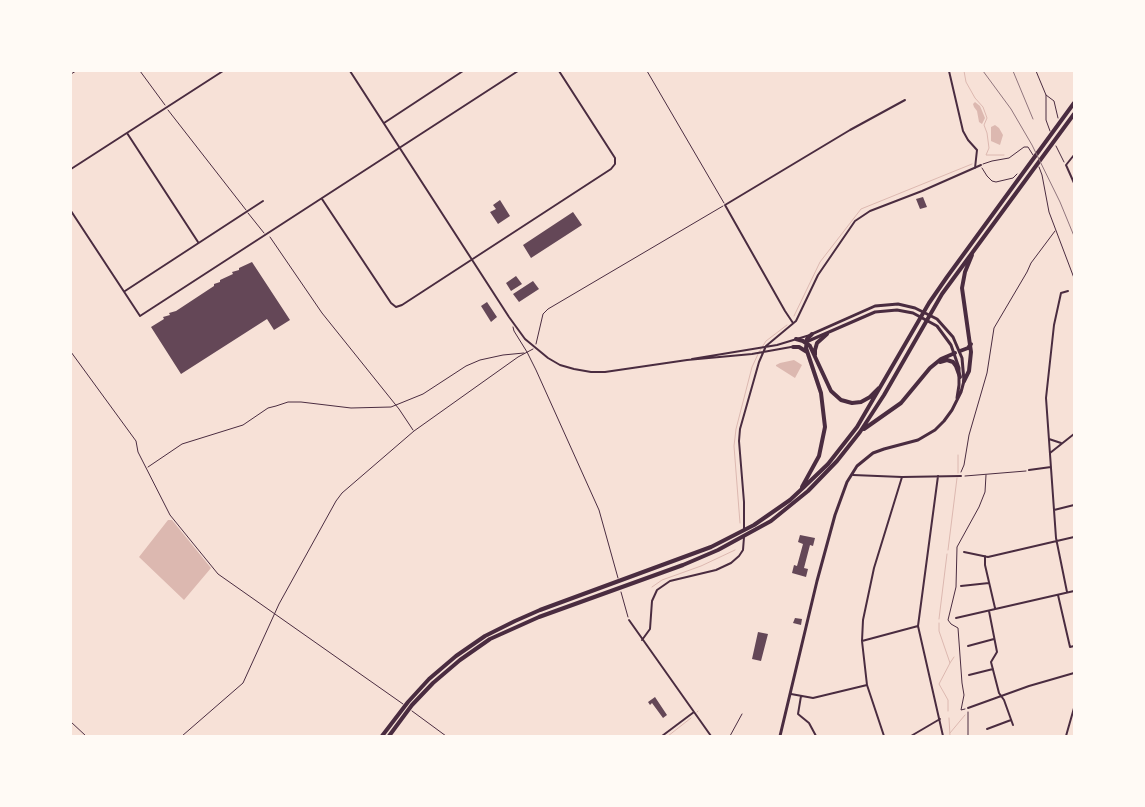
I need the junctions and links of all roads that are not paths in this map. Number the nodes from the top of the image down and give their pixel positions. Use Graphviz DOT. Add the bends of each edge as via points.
graph roads {
  1 [pos="222,71"];
  2 [pos="350,71"];
  3 [pos="463,71"];
  4 [pos="518,71"];
  5 [pos="558,71"];
  6 [pos="949,71"];
  7 [pos="905,100"];
  8 [pos="1074,103"];
  9 [pos="1074,114"];
  10 [pos="384,123"];
  11 [pos="127,133"];
  12 [pos="400,148"];
  13 [pos="1074,155"];
  14 [pos="980,165"];
  15 [pos="975,168"];
  16 [pos="71,169"];
  17 [pos="1074,183"];
  18 [pos="322,198"];
  19 [pos="263,201"];
  20 [pos="71,211"];
  21 [pos="199,242"];
  22 [pos="979,243"];
  23 [pos="472,259"];
  24 [pos="124,291"];
  25 [pos="1068,291"];
  26 [pos="794,323"];
  27 [pos="812,334"];
  28 [pos="827,334"];
  29 [pos="796,339"];
  30 [pos="806,342"];
  31 [pos="971,344"];
  32 [pos="793,346"];
  33 [pos="960,351"];
  34 [pos="807,352"];
  35 [pos="955,353"];
  36 [pos="687,360"];
  37 [pos="816,360"];
  38 [pos="933,365"];
  39 [pos="960,377"];
  40 [pos="964,381"];
  41 [pos="884,383"];
  42 [pos="956,403"];
  43 [pos="860,432"];
  44 [pos="1074,434"];
  45 [pos="1049,439"];
  46 [pos="1062,443"];
  47 [pos="1050,453"];
  48 [pos="1051,468"];
  49 [pos="1029,470"];
  50 [pos="851,474"];
  51 [pos="938,476"];
  52 [pos="962,476"];
  53 [pos="902,477"];
  54 [pos="798,493"];
  55 [pos="1074,505"];
  56 [pos="1054,510"];
  57 [pos="1074,538"];
  58 [pos="1056,541"];
  59 [pos="964,552"];
  60 [pos="985,556"];
  61 [pos="989,583"];
  62 [pos="961,586"];
  63 [pos="1074,591"];
  64 [pos="1067,592"];
  65 [pos="1058,595"];
  66 [pos="995,608"];
  67 [pos="989,611"];
  68 [pos="956,618"];
  69 [pos="629,620"];
  70 [pos="918,626"];
  71 [pos="995,639"];
  72 [pos="642,640"];
  73 [pos="862,642"];
  74 [pos="968,646"];
  75 [pos="1074,646"];
  76 [pos="993,669"];
  77 [pos="1074,673"];
  78 [pos="970,675"];
  79 [pos="868,685"];
  80 [pos="791,694"];
  81 [pos="802,696"];
  82 [pos="1002,696"];
  83 [pos="968,708"];
  84 [pos="1074,708"];
  85 [pos="694,712"];
  86 [pos="742,714"];
  87 [pos="940,719"];
  88 [pos="1011,720"];
  89 [pos="1013,725"];
  90 [pos="987,729"];
  91 [pos="382,736"];
  92 [pos="389,736"];
  93 [pos="662,736"];
  94 [pos="712,736"];
  95 [pos="730,736"];
  96 [pos="780,736"];
  97 [pos="816,736"];
  98 [pos="884,736"];
  99 [pos="911,736"];
  100 [pos="943,736"];
  101 [pos="1066,736"];
  1 -- 11 [label="street"];
  2 -- 10 [label="street"];
  3 -- 10 [label="street"];
  4 -- 12 [label="street"];
  5 -- 23 [label="street" via="615,158 615,164"];
  6 -- 15 [label="street" via="963,131 977,150"];
  7 -- 26 [label="street" via="725,205"];
  8 -- 41 [label="highway" via="947,277"];
  9 -- 22 [label="highway"];
  10 -- 12 [label="street"];
  11 -- 16 [label="street"];
  11 -- 21 [label="street"];
  12 -- 18 [label="street"];
  12 -- 23 [label="street"];
  13 -- 17 [label="street" via="1066,165"];
  14 -- 15 [label="street"];
  15 -- 26 [label="street" via="870,211 855,221 818,275"];
  18 -- 23 [label="street" via="396,307"];
  18 -- 24 [label="street" via="140,316"];
  19 -- 21 [label="street"];
  20 -- 24 [label="street"];
  21 -- 24 [label="street"];
  22 -- 31 [label="highway" via="963,283"];
  22 -- 43 [label="highway" via="934,306"];
  23 -- 36 [label="street" via="509,317 534,348 560,365 591,372"];
  25 -- 45 [label="street" via="1061,293 1052,340 1046,398"];
  26 -- 72 [label="street" via="766,346 740,429 743,550 724,567 660,586 654,595 650,630"];
  27 -- 29 [label="street"];
  27 -- 30 [label="highway"];
  27 -- 33 [label="main road" via="869,308 886,304 904,305 937,319"];
  28 -- 30 [label="main road"];
  28 -- 35 [label="main road" via="870,314 902,310 919,315 936,326"];
  28 -- 37 [label="highway" via="816,345"];
  29 -- 30 [label="highway"];
  29 -- 36 [label="street"];
  30 -- 32 [label="street"];
  30 -- 34 [label="highway"];
  30 -- 37 [label="highway"];
  31 -- 33 [label="highway"];
  31 -- 40 [label="highway" via="970,367"];
  32 -- 34 [label="highway"];
  32 -- 36 [label="street" via="752,354"];
  33 -- 35 [label="main road"];
  33 -- 40 [label="main road"];
  34 -- 54 [label="highway" via="821,392 825,427 818,461"];
  35 -- 38 [label="highway"];
  35 -- 39 [label="main road"];
  37 -- 41 [label="highway" via="831,391 844,401 864,401"];
  38 -- 39 [label="highway" via="951,361"];
  38 -- 43 [label="highway" via="901,403"];
  39 -- 42 [label="main road"];
  40 -- 42 [label="main road"];
  41 -- 54 [label="highway" via="845,443"];
  42 -- 50 [label="main road" via="931,433 878,451"];
  43 -- 92 [label="highway" via="808,491 755,531 689,562 511,628 460,660 433,683"];
  44 -- 46 [label="street"];
  45 -- 46 [label="street"];
  45 -- 47 [label="street"];
  46 -- 47 [label="street"];
  47 -- 48 [label="street"];
  48 -- 49 [label="street"];
  48 -- 56 [label="street"];
  50 -- 53 [label="street"];
  50 -- 80 [label="main road" via="817,580"];
  51 -- 52 [label="street"];
  51 -- 53 [label="street"];
  51 -- 70 [label="street"];
  53 -- 73 [label="street" via="865,602"];
  54 -- 91 [label="highway" via="736,536 694,555 540,610 495,630 442,667 405,705"];
  55 -- 56 [label="street"];
  56 -- 58 [label="street"];
  57 -- 58 [label="street"];
  58 -- 60 [label="street"];
  58 -- 64 [label="street"];
  59 -- 60 [label="street"];
  60 -- 61 [label="street"];
  61 -- 62 [label="street"];
  61 -- 66 [label="street"];
  63 -- 64 [label="street"];
  64 -- 65 [label="street"];
  65 -- 66 [label="street"];
  65 -- 75 [label="street" via="1070,647"];
  66 -- 67 [label="street"];
  67 -- 68 [label="street"];
  67 -- 71 [label="street"];
  69 -- 72 [label="street"];
  70 -- 73 [label="street"];
  70 -- 87 [label="street"];
  71 -- 74 [label="street"];
  71 -- 76 [label="street" via="997,652 991,662"];
  72 -- 85 [label="street"];
  73 -- 79 [label="street"];
  76 -- 78 [label="street"];
  76 -- 82 [label="street"];
  77 -- 82 [label="street"];
  79 -- 81 [label="street" via="813,698"];
  79 -- 98 [label="street"];
  80 -- 81 [label="street"];
  80 -- 96 [label="main road"];
  81 -- 97 [label="street" via="798,714 809,723"];
  82 -- 83 [label="street"];
  82 -- 88 [label="street"];
  84 -- 101 [label="street"];
  85 -- 93 [label="street"];
  85 -- 94 [label="street"];
  86 -- 95 [label="lane"];
  87 -- 99 [label="street"];
  87 -- 100 [label="street"];
  88 -- 89 [label="street"];
  88 -- 90 [label="street"];
}
